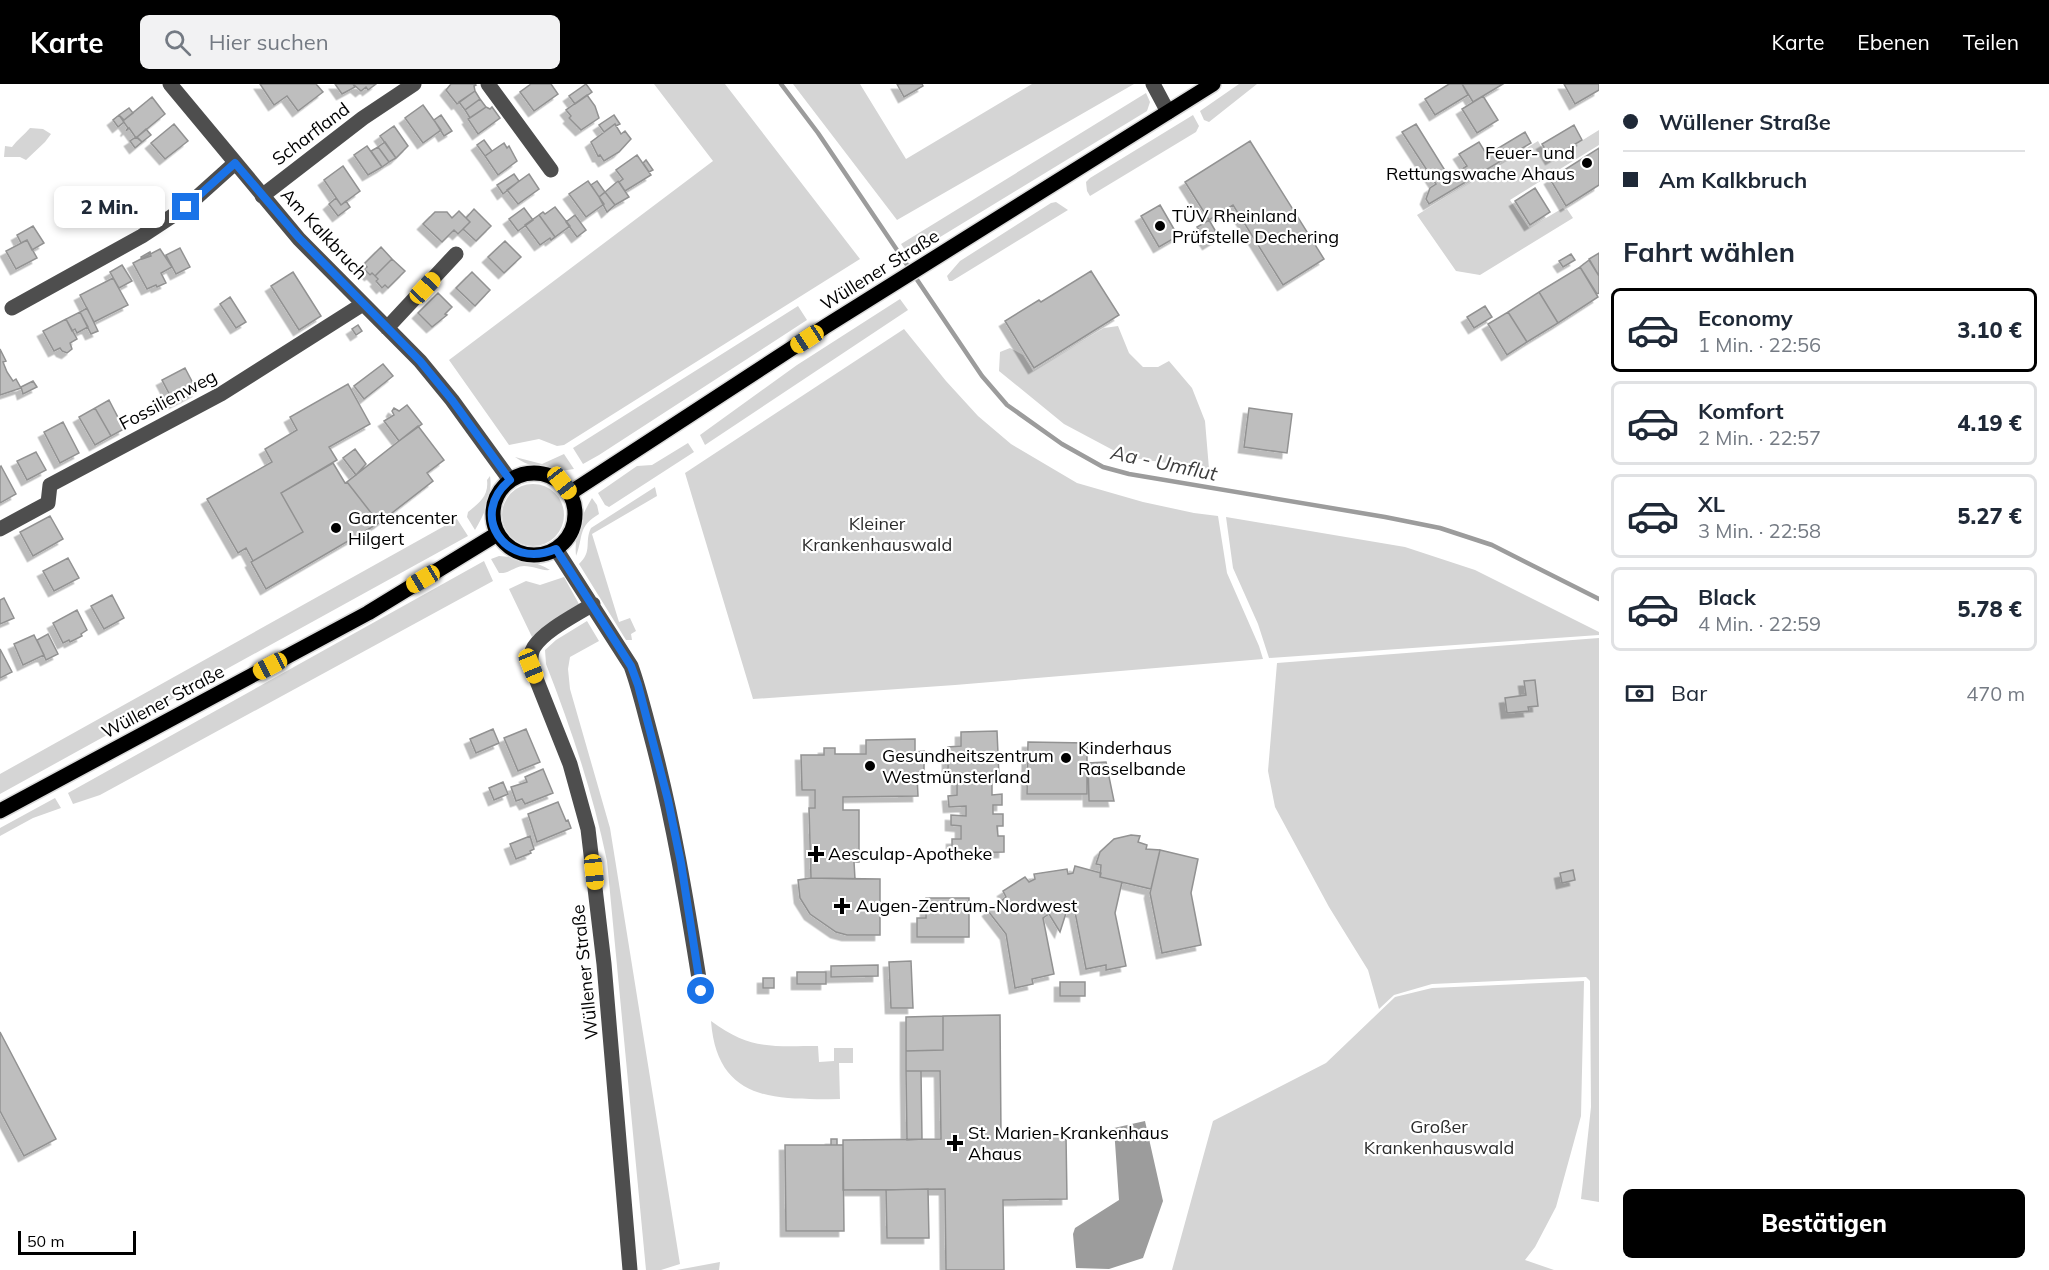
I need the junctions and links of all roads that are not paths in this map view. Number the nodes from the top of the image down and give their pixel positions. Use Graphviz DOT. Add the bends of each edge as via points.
graph roads {
  1 [pos="170,84"];
  2 [pos="414,84"];
  3 [pos="488,84"];
  4 [pos="1153,84"];
  5 [pos="1213,84"];
  6 [pos="1168,112"];
  7 [pos="235,163"];
  8 [pos="550,170"];
  9 [pos="262,195"];
  10 [pos="456,254"];
  11 [pos="363,304"];
  12 [pos="12,308"];
  13 [pos="387,328"];
  14 [pos="510,480"];
  15 [pos="570,493"];
  16 [pos="0,529"];
  17 [pos="497,534"];
  18 [pos="556,549"];
  19 [pos="593,604"];
  20 [pos="0,811"];
  21 [pos="701,991"];
  22 [pos="630,1270"];
  1 -- 7 [label="street, Am Kalkbruch"];
  2 -- 9 [label="street, Scharfland"];
  3 -- 8 [label="street"];
  4 -- 6 [label="street"];
  5 -- 6 [label="main road, Wüllener Straße"];
  6 -- 15 [label="main road, Wüllener Straße"];
  7 -- 9 [label="street, Am Kalkbruch"];
  7 -- 12 [label="street" via="186,207"];
  9 -- 11 [label="street, Am Kalkbruch"];
  10 -- 13 [label="street"];
  11 -- 13 [label="street, Am Kalkbruch"];
  11 -- 16 [label="street, Fossilienweg" via="222,394 50,485 48,503"];
  13 -- 14 [label="street, Am Kalkbruch" via="452,400"];
  14 -- 15 [label="main road" via="538,472 556,479"];
  14 -- 17 [label="main road" via="502,486 492,510"];
  15 -- 18 [label="main road" via="575,505 573,530"];
  17 -- 18 [label="main road" via="518,553 544,554"];
  17 -- 20 [label="main road, Wüllener Straße" via="368,613"];
  18 -- 19 [label="street"];
  19 -- 21 [label="street" via="631,666 638,685 673,826"];
  19 -- 22 [label="street, Wüllener Straße" via="540,640 531,655 531,666 570,764 588,829 604,964"];
}
